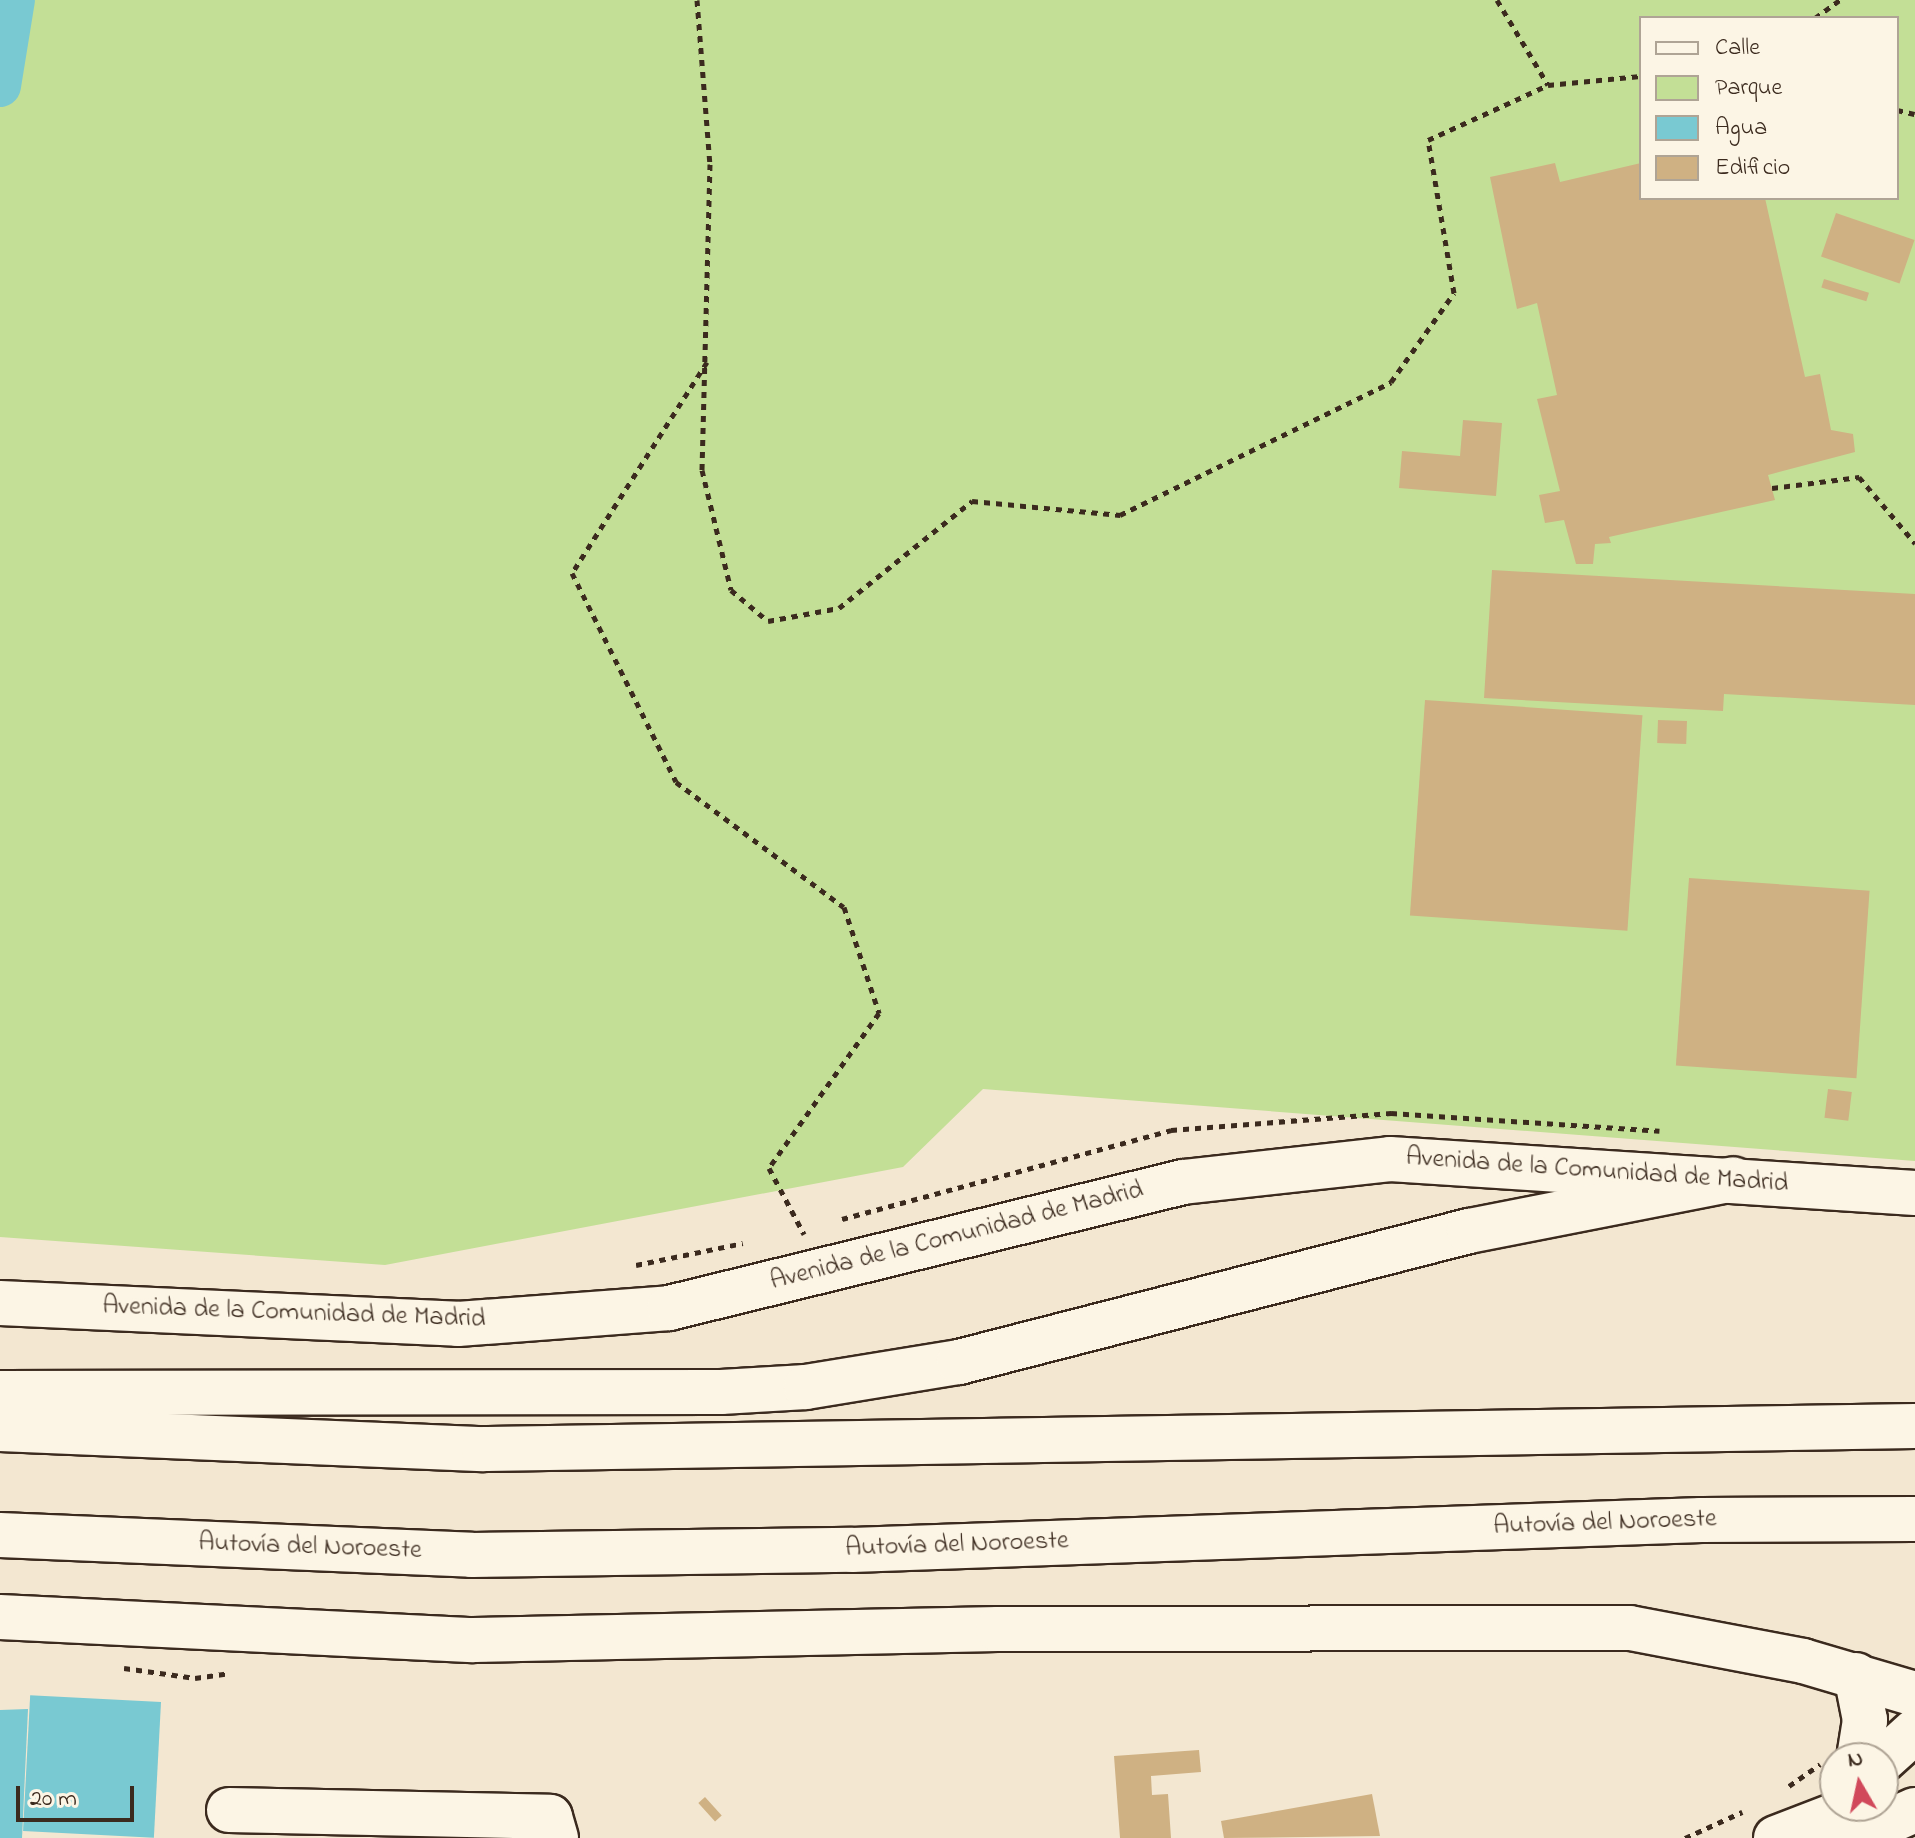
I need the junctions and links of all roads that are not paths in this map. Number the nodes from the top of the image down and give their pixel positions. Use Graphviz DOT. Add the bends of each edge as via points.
graph roads {
  1 [pos="1733,1179"];
  2 [pos="1915,1193"];
  3 [pos="0,1303"];
  4 [pos="0,1393"];
  5 [pos="1915,1426"];
  6 [pos="0,1429"];
  7 [pos="1915,1519"];
  8 [pos="0,1535"];
  9 [pos="0,1617"];
  10 [pos="1856,1675"];
  11 [pos="1915,1694"];
  12 [pos="1915,1731"];
  13 [pos="1862,1742"];
  14 [pos="1899,1746"];
  15 [pos="1819,1806"];
  16 [pos="229,1810"];
  17 [pos="1915,1810"];
  18 [pos="1819,1815"];
  19 [pos="1776,1824"];
  20 [pos="556,1838"];
  21 [pos="1852,1838"];
  1 -- 2 [label="main road, Avenida de la Comunidad de Madrid"];
  1 -- 3 [label="main road, Avenida de la Comunidad de Madrid" via="1390,1159 1183,1182 669,1308 458,1324"];
  1 -- 4 [label="main road" via="1530,1216 959,1362 806,1387 706,1392"];
  5 -- 6 [label="main road" via="484,1449"];
  7 -- 8 [label="main road, Autovía del Noroeste" via="1701,1520 852,1550 472,1555"];
  9 -- 10 [label="main road" via="473,1640 1029,1628 1630,1628"];
  10 -- 11 [label="main road"];
  10 -- 13 [label="main road" via="1865,1720"];
  12 -- 14 [label="main road"];
  15 -- 19 [label="main road"];
  16 -- 20 [label="main road" via="550,1817"];
  17 -- 21 [label="main road"];
  18 -- 19 [label="main road"];
}
